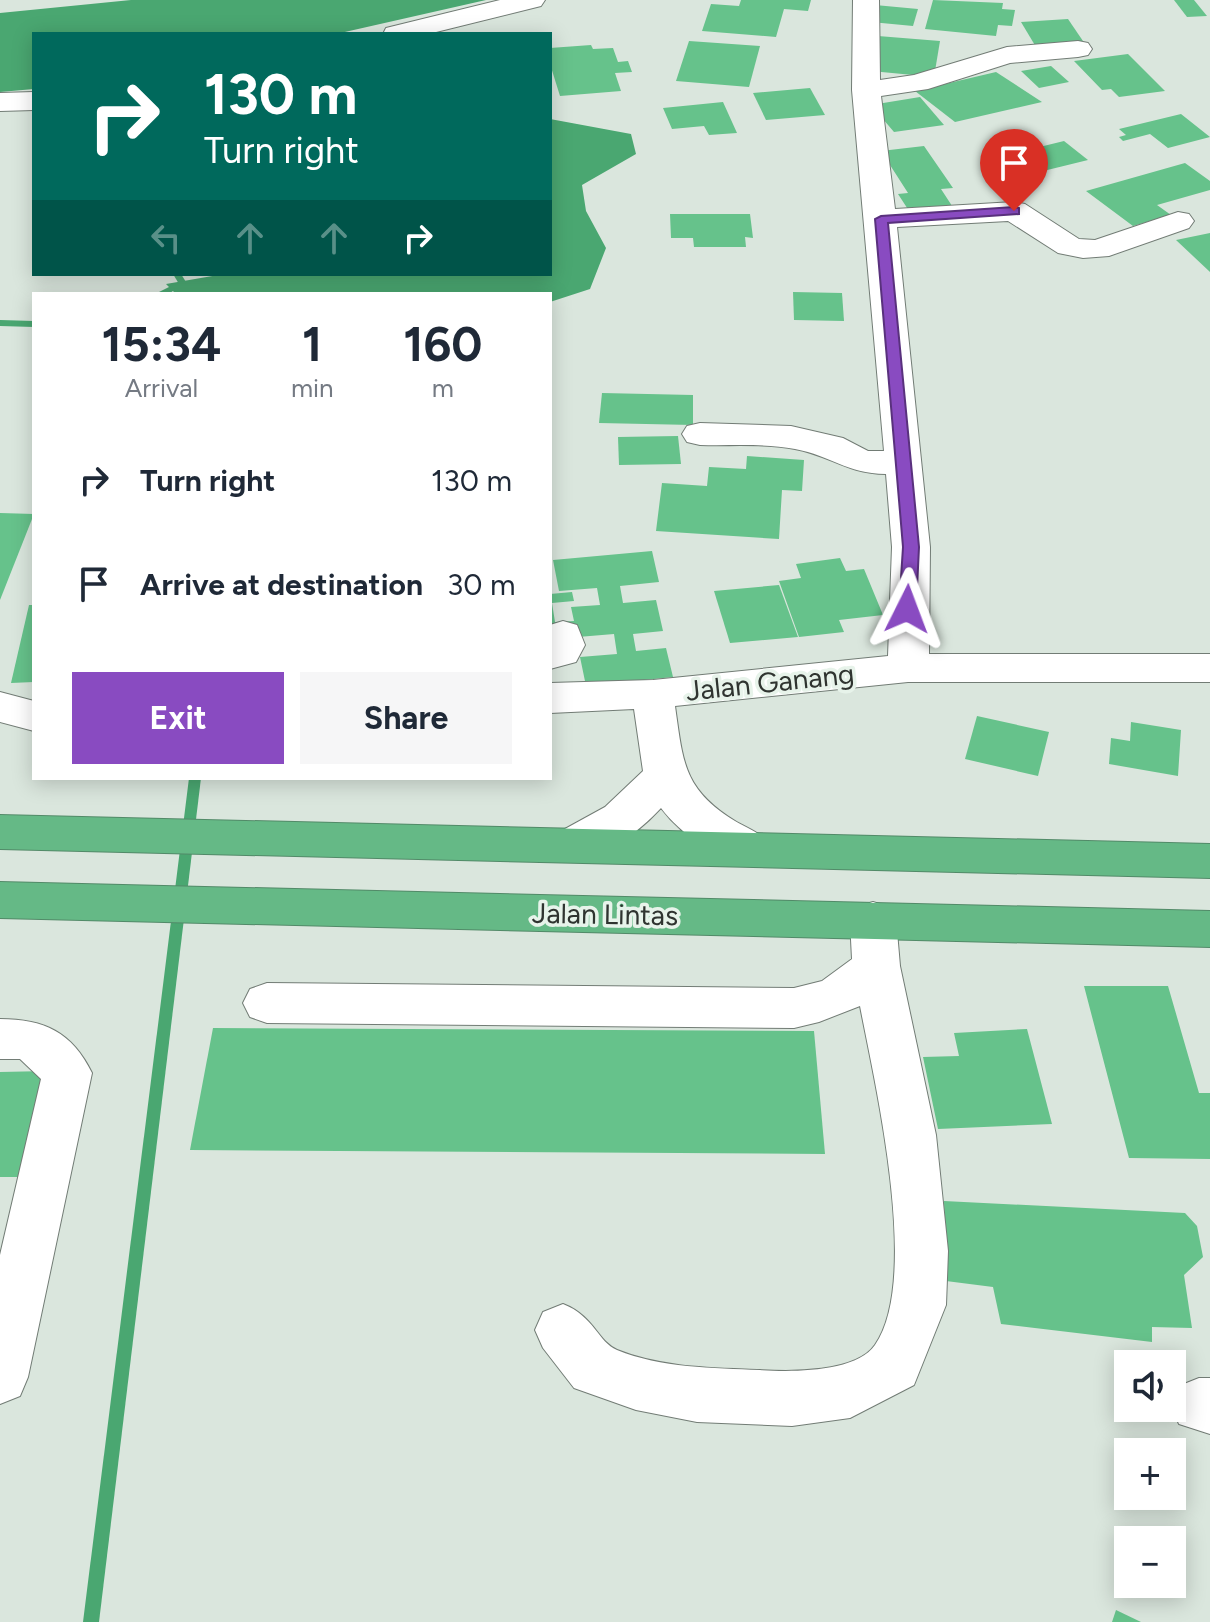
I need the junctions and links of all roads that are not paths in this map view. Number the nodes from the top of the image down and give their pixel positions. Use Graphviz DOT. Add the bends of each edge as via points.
graph roads {
  1 [pos="532,0"];
  2 [pos="866,0"];
  3 [pos="404,32"];
  4 [pos="1078,49"];
  5 [pos="866,90"];
  6 [pos="32,101"];
  7 [pos="0,102"];
  8 [pos="881,219"];
  9 [pos="1178,221"];
  10 [pos="700,434"];
  11 [pos="903,463"];
  12 [pos="908,668"];
  13 [pos="1210,668"];
  14 [pos="653,694"];
  15 [pos="552,698"];
  16 [pos="0,707"];
  17 [pos="32,715"];
  18 [pos="32,716"];
  19 [pos="0,718"];
  20 [pos="663,777"];
  21 [pos="0,832"];
  22 [pos="570,847"];
  23 [pos="751,850"];
  24 [pos="1210,861"];
  25 [pos="0,900"];
  26 [pos="1210,929"];
  27 [pos="874,943"];
  28 [pos="267,1003"];
  29 [pos="0,1039"];
  30 [pos="563,1330"];
  31 [pos="0,1377"];
  1 -- 3 [label="street"];
  2 -- 5 [label="street"];
  4 -- 5 [label="street" via="1007,55 918,83"];
  5 -- 8 [label="street"];
  6 -- 7 [label="street"];
  8 -- 9 [label="street" via="1014,211 1069,246 1083,249 1098,249"];
  8 -- 11 [label="street"];
  10 -- 11 [label="street" via="791,437 830,446 861,462"];
  11 -- 12 [label="street" via="911,547"];
  12 -- 13 [label="street, Jalan Ganang"];
  12 -- 14 [label="street, Jalan Ganang"];
  14 -- 15 [label="street"];
  14 -- 20 [label="street, Jalan Ganang"];
  16 -- 17 [label="street"];
  18 -- 19 [label="street"];
  20 -- 22 [label="street" via="620,823"];
  20 -- 23 [label="street" via="685,810"];
  21 -- 22 [label="highway"];
  22 -- 23 [label="highway"];
  23 -- 24 [label="highway"];
  25 -- 27 [label="highway, Jalan Lintas" via="219,906"];
  26 -- 27 [label="highway, Jalan Lintas"];
  27 -- 28 [label="street" via="847,993 794,1008"];
  27 -- 30 [label="street" via="910,1135 921,1251 919,1305 894,1366 850,1391 792,1399 697,1395 594,1369"];
  29 -- 31 [label="street" via="31,1039 67,1073"];
}
